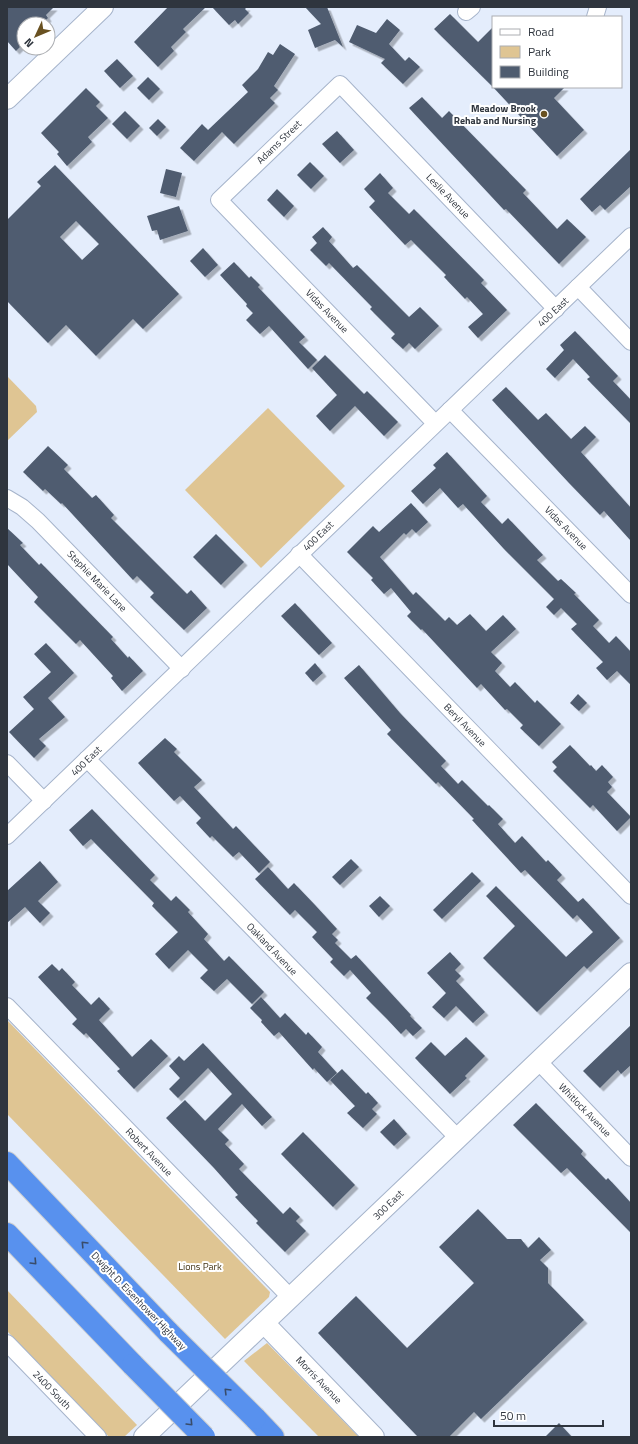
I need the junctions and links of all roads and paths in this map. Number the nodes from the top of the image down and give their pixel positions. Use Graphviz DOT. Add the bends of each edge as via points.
graph roads {
  1 [pos="103,7"];
  2 [pos="340,84"];
  3 [pos="7,99"];
  4 [pos="219,200"];
  5 [pos="631,236"];
  6 [pos="578,288"];
  7 [pos="556,309"];
  8 [pos="631,342"];
  9 [pos="450,410"];
  10 [pos="435,423"];
  11 [pos="7,498"];
  12 [pos="299,554"];
  13 [pos="631,595"];
  14 [pos="182,669"];
  15 [pos="87,759"];
  16 [pos="7,763"];
  17 [pos="44,801"];
  18 [pos="7,836"];
  19 [pos="631,896"];
  20 [pos="631,973"];
  21 [pos="7,1006"];
  22 [pos="539,1062"];
  23 [pos="458,1138"];
  24 [pos="631,1158"];
  25 [pos="7,1163"];
  26 [pos="7,1234"];
  27 [pos="291,1298"];
  28 [pos="264,1323"];
  29 [pos="7,1344"];
  30 [pos="98,1437"];
  31 [pos="144,1437"];
  32 [pos="204,1437"];
  33 [pos="273,1437"];
  34 [pos="374,1437"];
  1 -- 3 [label="street"];
  2 -- 4 [label="street, Adams Street"];
  2 -- 7 [label="street, Leslie Avenue"];
  4 -- 10 [label="street, Vidas Avenue"];
  5 -- 6 [label="street, 400 East"];
  6 -- 7 [label="street, 400 East"];
  6 -- 8 [label="street"];
  7 -- 9 [label="street, 400 East"];
  9 -- 10 [label="street, 400 East"];
  9 -- 13 [label="street, Vidas Avenue"];
  10 -- 12 [label="street, 400 East"];
  11 -- 14 [label="street, Stephie Marie Lane" via="38,520"];
  12 -- 14 [label="street, 400 East"];
  12 -- 19 [label="street, Beryl Avenue"];
  14 -- 15 [label="street, 400 East"];
  15 -- 17 [label="street, 400 East"];
  15 -- 23 [label="street, Oakland Avenue"];
  16 -- 17 [label="street"];
  17 -- 18 [label="street, 400 East"];
  20 -- 22 [label="street, 300 East"];
  21 -- 27 [label="street, Robert Avenue"];
  22 -- 23 [label="street, 300 East"];
  22 -- 24 [label="street, Whitlock Avenue"];
  23 -- 27 [label="street, 300 East"];
  33 -- 25 [label="highway, Dwight D. Eisenhower Highway, one-way, bridge" via="169,1333"];
  26 -- 32 [label="highway, one-way, bridge"];
  27 -- 28 [label="street, 300 East"];
  28 -- 31 [label="street, 300 East"];
  28 -- 34 [label="street, Morris Avenue"];
  29 -- 30 [label="street, 2400 South"];
}
